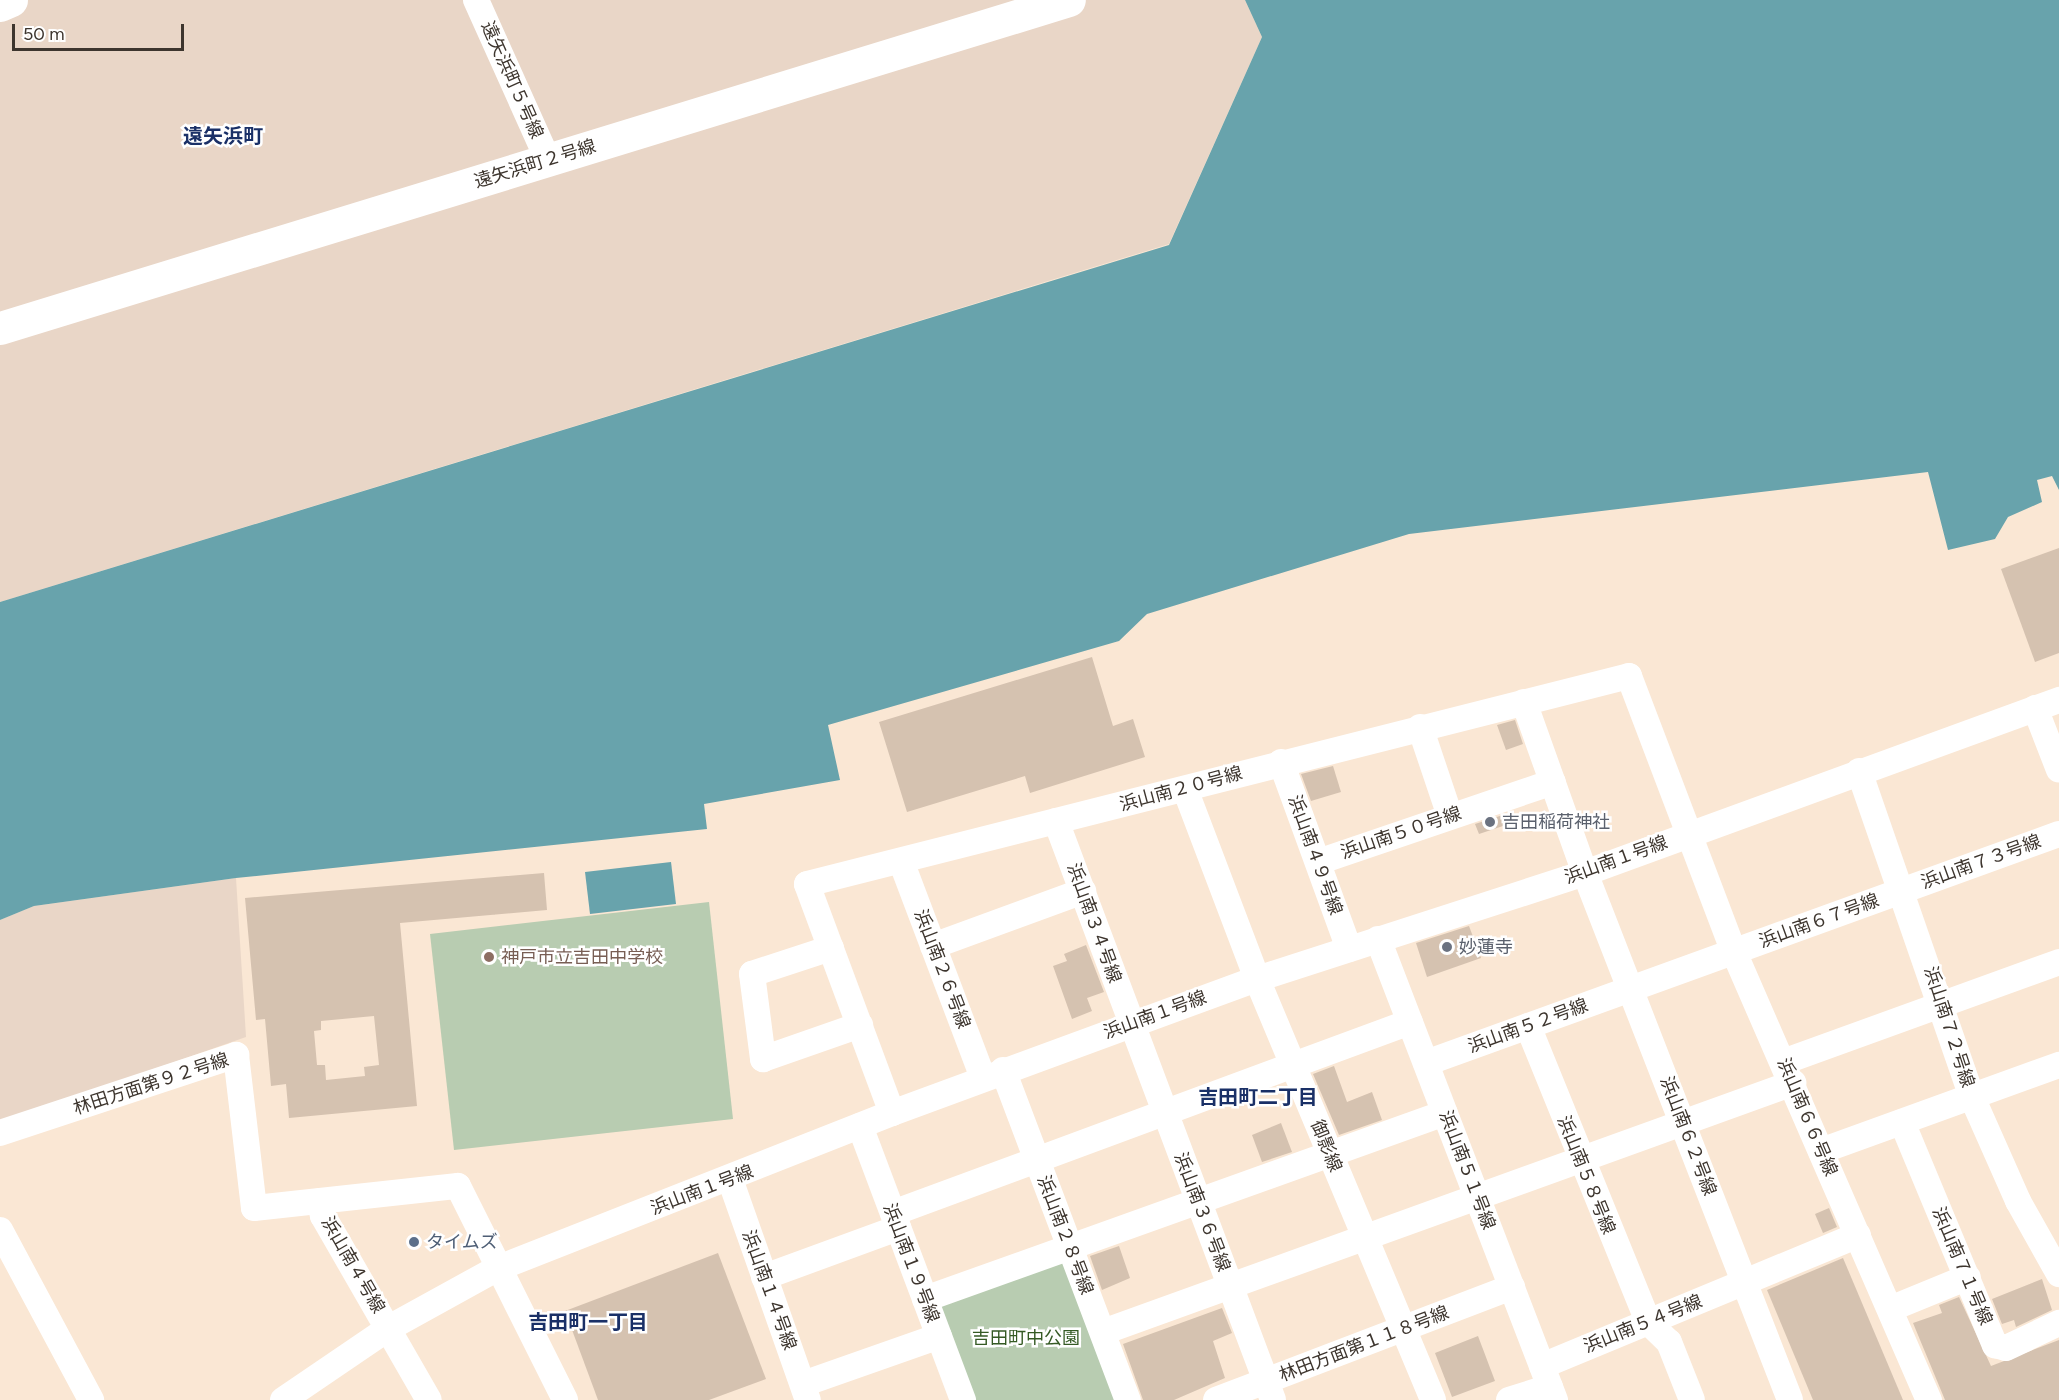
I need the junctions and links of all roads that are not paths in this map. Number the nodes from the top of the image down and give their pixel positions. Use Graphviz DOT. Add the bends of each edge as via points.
graph roads {
  1 [pos="10,0"];
  2 [pos="476,0"];
  3 [pos="1069,0"];
  4 [pos="0,5"];
  5 [pos="548,160"];
  6 [pos="0,328"];
  7 [pos="2059,700"];
  8 [pos="1524,702"];
  9 [pos="2035,708"];
  10 [pos="1420,727"];
  11 [pos="1281,762"];
  12 [pos="2059,770"];
  13 [pos="1859,771"];
  14 [pos="1553,782"];
  15 [pos="1185,789"];
  16 [pos="1450,816"];
  17 [pos="1056,821"];
  18 [pos="1687,833"];
  19 [pos="2059,834"];
  20 [pos="901,861"];
  21 [pos="1318,862"];
  22 [pos="1585,873"];
  23 [pos="1904,890"];
  24 [pos="1083,891"];
  25 [pos="1378,939"];
  26 [pos="933,946"];
  27 [pos="831,948"];
  28 [pos="1349,949"];
  29 [pos="1734,952"];
  30 [pos="2059,962"];
  31 [pos="1257,979"];
  32 [pos="1631,990"];
  33 [pos="1942,1004"];
  34 [pos="1410,1022"];
  35 [pos="1131,1024"];
  36 [pos="860,1025"];
  37 [pos="1528,1026"];
  38 [pos="1426,1063"];
  39 [pos="2059,1065"];
  40 [pos="1294,1066"];
  41 [pos="1788,1072"];
  42 [pos="993,1074"];
  43 [pos="1972,1096"];
  44 [pos="892,1113"];
  45 [pos="1445,1113"];
  46 [pos="1166,1115"];
  47 [pos="1902,1122"];
  48 [pos="1682,1123"];
  49 [pos="860,1126"];
  50 [pos="0,1133"];
  51 [pos="1821,1151"];
  52 [pos="1330,1154"];
  53 [pos="1037,1161"];
  54 [pos="1579,1161"];
  55 [pos="730,1179"];
  56 [pos="1477,1197"];
  57 [pos="1198,1201"];
  58 [pos="320,1202"];
  59 [pos="895,1221"];
  60 [pos="0,1230"];
  61 [pos="1857,1235"];
  62 [pos="2051,1237"];
  63 [pos="1365,1238"];
  64 [pos="1070,1247"];
  65 [pos="496,1269"];
  66 [pos="2059,1274"];
  67 [pos="764,1277"];
  68 [pos="1968,1277"];
  69 [pos="1744,1282"];
  70 [pos="1230,1286"];
  71 [pos="1512,1287"];
  72 [pos="925,1299"];
  73 [pos="1890,1309"];
  74 [pos="1648,1322"];
  75 [pos="2059,1323"];
  76 [pos="389,1328"];
  77 [pos="1405,1329"];
  78 [pos="1102,1332"];
  79 [pos="939,1336"];
  80 [pos="1549,1384"];
  81 [pos="1269,1391"];
  82 [pos="805,1392"];
  83 [pos="91,1400"];
  84 [pos="283,1400"];
  85 [pos="429,1400"];
  86 [pos="565,1400"];
  87 [pos="963,1400"];
  88 [pos="1128,1400"];
  89 [pos="1216,1400"];
  90 [pos="1433,1400"];
  91 [pos="1509,1400"];
  92 [pos="1692,1400"];
  93 [pos="1790,1400"];
  94 [pos="1929,1400"];
  1 -- 4 [label="street"];
  2 -- 5 [label="street, 遠矢浜町５号線"];
  3 -- 5 [label="street, 遠矢浜町２号線"];
  5 -- 6 [label="street, 遠矢浜町２号線"];
  7 -- 9 [label="street, 浜山南１号線"];
  8 -- 10 [label="street, 浜山南２０号線"];
  8 -- 14 [label="street, 浜山南６２号線"];
  8 -- 18 [label="street, 浜山南２０号線" via="1629,676"];
  9 -- 12 [label="street"];
  9 -- 13 [label="street, 浜山南１号線"];
  10 -- 11 [label="street, 浜山南２０号線"];
  10 -- 16 [label="street"];
  11 -- 15 [label="street, 浜山南２０号線"];
  11 -- 21 [label="street, 浜山南４９号線"];
  13 -- 18 [label="street, 浜山南１号線"];
  13 -- 23 [label="street, 浜山南７２号線"];
  14 -- 16 [label="street, 浜山南５０号線"];
  14 -- 22 [label="street, 浜山南６２号線"];
  15 -- 17 [label="street, 浜山南２０号線"];
  15 -- 31 [label="street, 御影線"];
  16 -- 21 [label="street, 浜山南５０号線"];
  17 -- 20 [label="street, 浜山南２０号線"];
  17 -- 24 [label="street, 浜山南３４号線"];
  18 -- 22 [label="street, 浜山南１号線"];
  18 -- 29 [label="street, 浜山南６６号線"];
  19 -- 23 [label="street, 浜山南７３号線"];
  20 -- 26 [label="street, 浜山南２６号線"];
  20 -- 27 [label="street, 浜山南２０号線" via="807,884"];
  21 -- 28 [label="street, 浜山南４９号線"];
  22 -- 25 [label="street, 浜山南１号線"];
  22 -- 32 [label="street, 浜山南６２号線"];
  23 -- 29 [label="street, 浜山南６７号線"];
  23 -- 33 [label="street, 浜山南７２号線"];
  24 -- 26 [label="street"];
  24 -- 35 [label="street, 浜山南３４号線"];
  25 -- 28 [label="street, 浜山南１号線"];
  25 -- 34 [label="street, 浜山南５１号線"];
  26 -- 42 [label="street, 浜山南２６号線"];
  27 -- 36 [label="street, 浜山南２０号線"];
  27 -- 36 [label="street" via="752,974 763,1059"];
  28 -- 31 [label="street, 浜山南１号線"];
  29 -- 32 [label="street, 浜山南６７号線"];
  29 -- 41 [label="street, 浜山南６６号線"];
  30 -- 33 [label="street"];
  31 -- 35 [label="street, 浜山南１号線"];
  31 -- 40 [label="street, 御影線"];
  32 -- 37 [label="street, 浜山南５２号線"];
  32 -- 48 [label="street, 浜山南６２号線"];
  33 -- 41 [label="street"];
  33 -- 43 [label="street, 浜山南７２号線"];
  34 -- 38 [label="street, 浜山南５１号線"];
  34 -- 40 [label="street"];
  35 -- 42 [label="street, 浜山南１号線"];
  35 -- 46 [label="street, 浜山南３６号線"];
  36 -- 44 [label="street, 浜山南２０号線"];
  37 -- 38 [label="street, 浜山南５２号線"];
  37 -- 54 [label="street, 浜山南５８号線"];
  38 -- 45 [label="street, 浜山南５１号線"];
  39 -- 43 [label="street"];
  40 -- 46 [label="street"];
  40 -- 52 [label="street, 御影線"];
  41 -- 48 [label="street"];
  41 -- 51 [label="street, 浜山南６６号線"];
  42 -- 44 [label="street, 浜山南１号線"];
  42 -- 53 [label="street, 浜山南２８号線"];
  43 -- 47 [label="street"];
  43 -- 62 [label="street, 浜山南７２号線" via="2018,1201"];
  44 -- 49 [label="street, 浜山南１号線"];
  45 -- 52 [label="street"];
  45 -- 56 [label="street, 浜山南５１号線"];
  46 -- 53 [label="street"];
  46 -- 57 [label="street, 浜山南３６号線"];
  47 -- 51 [label="street"];
  47 -- 68 [label="street, 浜山南７１号線"];
  48 -- 54 [label="street"];
  48 -- 69 [label="street, 浜山南６２号線"];
  49 -- 55 [label="street, 浜山南１号線"];
  49 -- 59 [label="street, 浜山南１９号線"];
  50 -- 58 [label="street, 林田方面第９２号線" via="236,1055 254,1208"];
  51 -- 61 [label="street, 浜山南６６号線"];
  52 -- 57 [label="street"];
  52 -- 63 [label="street, 御影線"];
  53 -- 59 [label="street"];
  53 -- 64 [label="street, 浜山南２８号線"];
  54 -- 56 [label="street"];
  54 -- 74 [label="street, 浜山南５８号線"];
  55 -- 65 [label="street, 浜山南１号線"];
  55 -- 67 [label="street, 浜山南１４号線"];
  56 -- 63 [label="street"];
  56 -- 71 [label="street, 浜山南５１号線"];
  57 -- 64 [label="street"];
  57 -- 70 [label="street, 浜山南３６号線"];
  58 -- 65 [label="street, 林田方面第９２号線" via="458,1186"];
  58 -- 76 [label="street, 浜山南４号線" via="323,1216"];
  59 -- 67 [label="street"];
  59 -- 72 [label="street, 浜山南１９号線"];
  60 -- 83 [label="street"];
  61 -- 69 [label="street, 浜山南５４号線"];
  61 -- 73 [label="street, 浜山南６６号線"];
  62 -- 66 [label="street, 浜山南７２号線"];
  63 -- 70 [label="street"];
  63 -- 77 [label="street, 御影線"];
  64 -- 72 [label="street"];
  64 -- 78 [label="street, 浜山南２８号線"];
  65 -- 76 [label="street, 浜山南１号線"];
  65 -- 86 [label="street"];
  67 -- 82 [label="street, 浜山南１４号線"];
  68 -- 73 [label="street"];
  68 -- 75 [label="street, 浜山南７１号線" via="1995,1346 2006,1348"];
  69 -- 74 [label="street, 浜山南５４号線"];
  69 -- 93 [label="street, 浜山南６２号線"];
  70 -- 78 [label="street"];
  70 -- 81 [label="street, 浜山南３６号線"];
  71 -- 77 [label="street, 林田方面第１１８号線"];
  71 -- 80 [label="street, 浜山南５１号線"];
  72 -- 79 [label="street, 浜山南１９号線"];
  73 -- 94 [label="street, 浜山南６６号線"];
  74 -- 80 [label="street, 浜山南５４号線"];
  74 -- 92 [label="street" via="1669,1342"];
  76 -- 84 [label="street, 浜山南１号線"];
  76 -- 85 [label="street, 浜山南４号線"];
  77 -- 81 [label="street, 林田方面第１１８号線"];
  77 -- 90 [label="street, 御影線"];
  78 -- 88 [label="street, 浜山南２８号線"];
  79 -- 82 [label="street"];
  79 -- 87 [label="street, 浜山南１９号線"];
  80 -- 91 [label="street, 浜山南５４号線"];
  81 -- 89 [label="street, 林田方面第１１８号線"];
}
